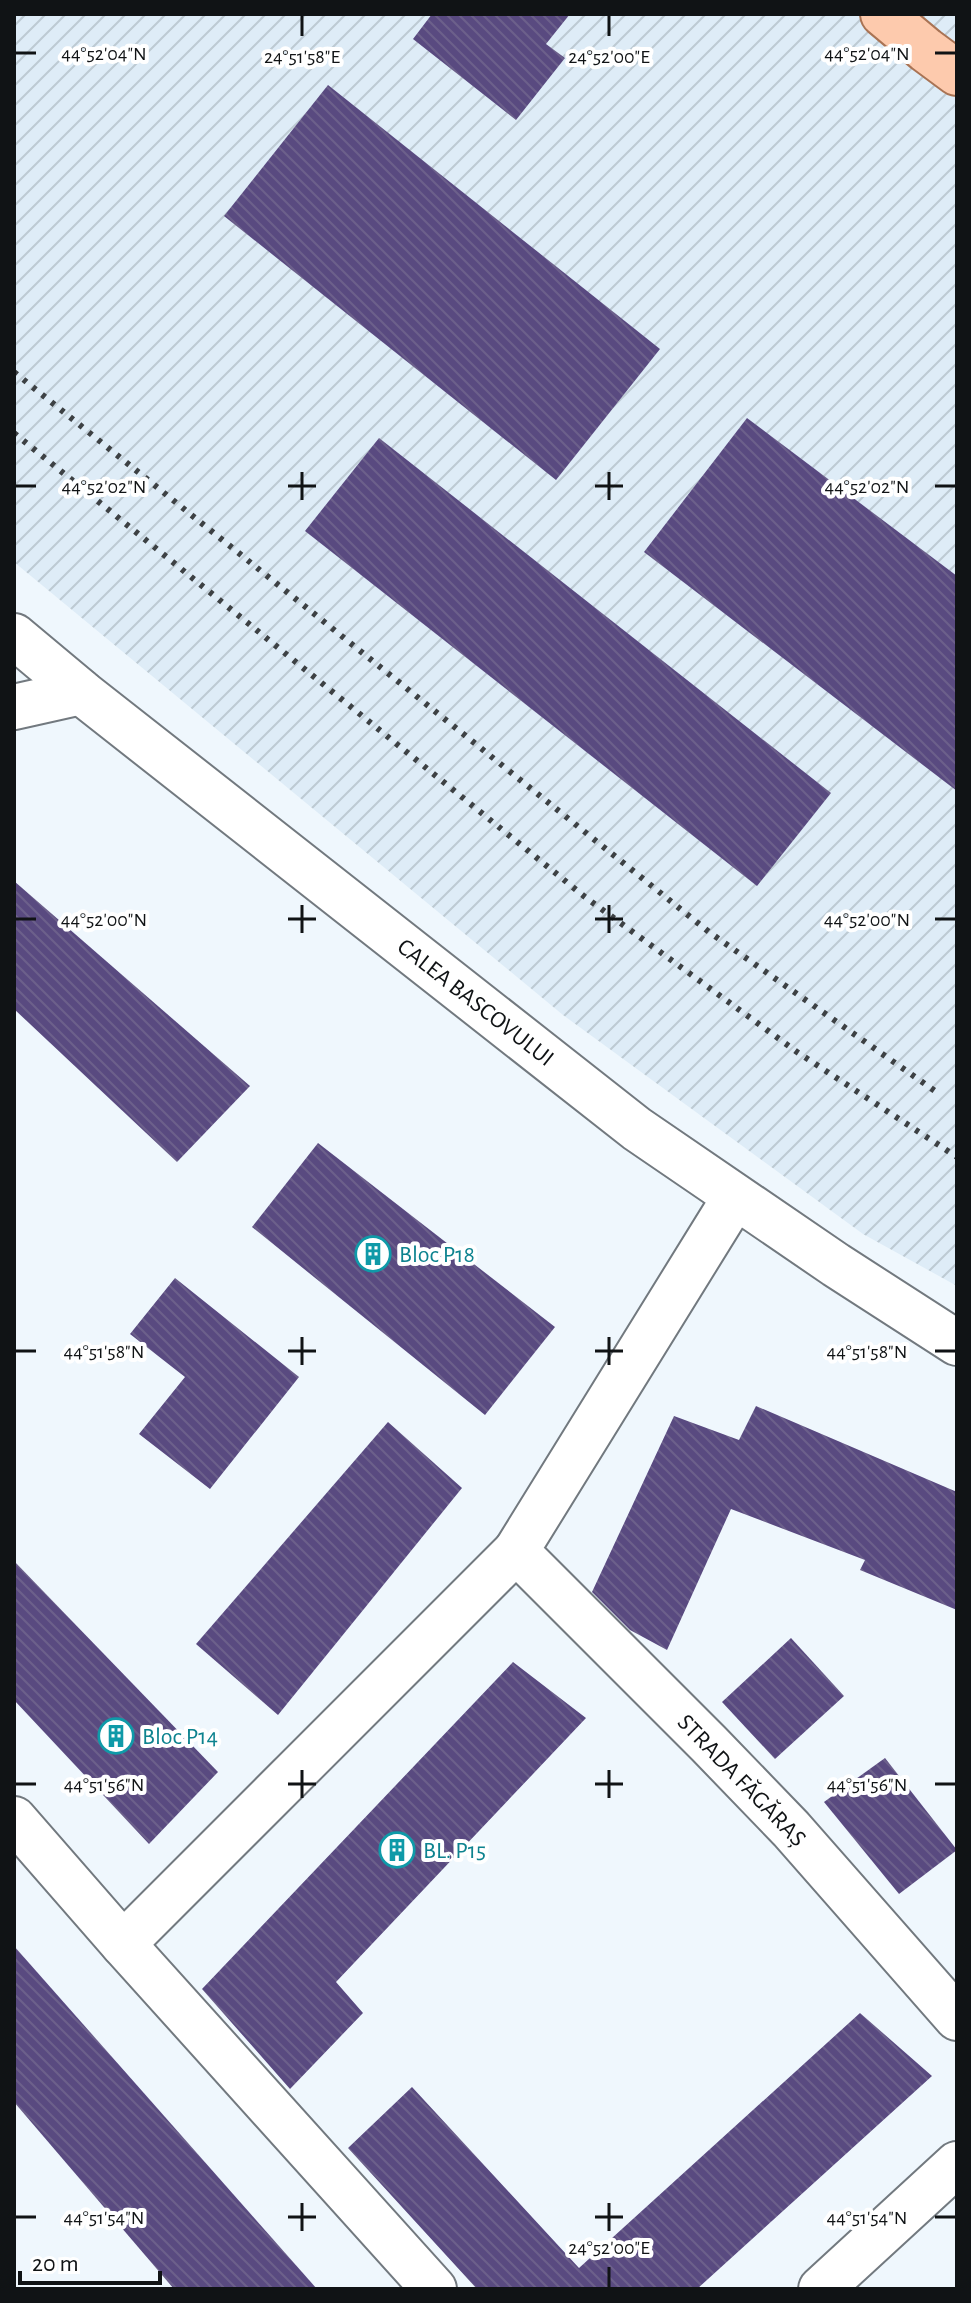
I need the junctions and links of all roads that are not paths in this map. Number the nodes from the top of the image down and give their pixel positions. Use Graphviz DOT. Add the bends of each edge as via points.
graph roads {
  1 [pos="883,14"];
  2 [pos="957,73"];
  3 [pos="14,636"];
  4 [pos="81,692"];
  5 [pos="14,707"];
  6 [pos="735,1197"];
  7 [pos="957,1343"];
  8 [pos="516,1551"];
  9 [pos="14,1819"];
  10 [pos="123,1944"];
  11 [pos="957,2018"];
  12 [pos="957,2164"];
  13 [pos="434,2289"];
  14 [pos="821,2289"];
  1 -- 2 [label="main road"];
  3 -- 4 [label="street, CALEA BASCOVULUI"];
  4 -- 5 [label="street"];
  4 -- 6 [label="street, CALEA BASCOVULUI" via="637,1129"];
  6 -- 7 [label="street, CALEA BASCOVULUI"];
  6 -- 8 [label="street"];
  8 -- 10 [label="street"];
  8 -- 11 [label="street, STRADA FĂGĂRAȘ" via="791,1829"];
  9 -- 10 [label="street"];
  10 -- 13 [label="street"];
  12 -- 14 [label="street"];
}
